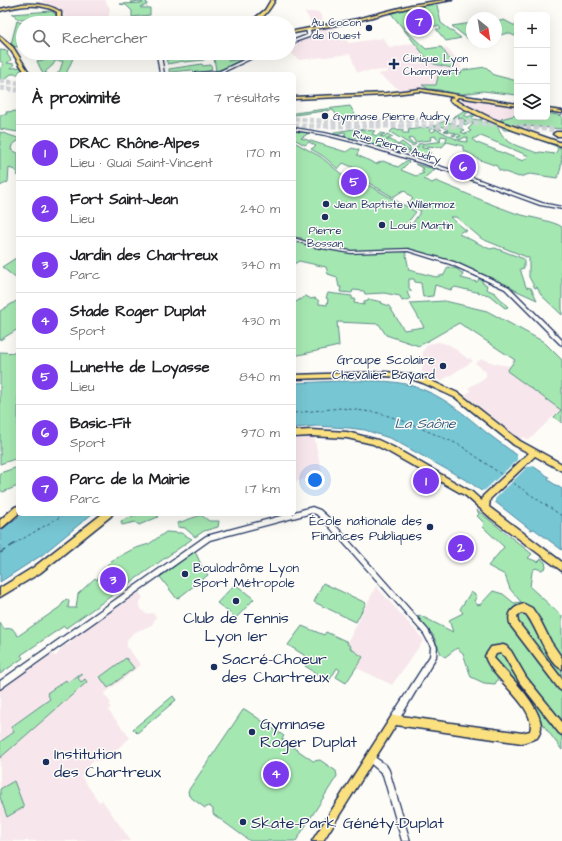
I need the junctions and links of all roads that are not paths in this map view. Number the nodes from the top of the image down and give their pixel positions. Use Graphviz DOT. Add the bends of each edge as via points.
graph roads {
  1 [pos="273,0"];
  2 [pos="450,0"];
  3 [pos="30,3"];
  4 [pos="22,7"];
  5 [pos="0,11"];
  6 [pos="58,16"];
  7 [pos="59,16"];
  8 [pos="260,16"];
  9 [pos="308,30"];
  10 [pos="296,32"];
  11 [pos="0,37"];
  12 [pos="296,40"];
  13 [pos="16,54"];
  14 [pos="19,60"];
  15 [pos="160,60"];
  16 [pos="246,60"];
  17 [pos="27,72"];
  18 [pos="162,72"];
  19 [pos="220,72"];
  20 [pos="296,98"];
  21 [pos="451,98"];
  22 [pos="514,105"];
  23 [pos="550,110"];
  24 [pos="562,112"];
  25 [pos="296,129"];
  26 [pos="562,145"];
  27 [pos="562,208"];
  28 [pos="296,240"];
  29 [pos="562,343"];
  30 [pos="296,377"];
  31 [pos="296,434"];
  32 [pos="534,454"];
  33 [pos="562,468"];
  34 [pos="469,494"];
  35 [pos="486,503"];
  36 [pos="16,511"];
  37 [pos="296,514"];
  38 [pos="105,516"];
  39 [pos="288,516"];
  40 [pos="0,524"];
  41 [pos="562,567"];
  42 [pos="0,593"];
  43 [pos="562,666"];
  44 [pos="0,685"];
  45 [pos="562,686"];
  46 [pos="394,720"];
  47 [pos="562,730"];
  48 [pos="370,758"];
  49 [pos="317,841"];
  50 [pos="406,841"];
  1 -- 8 [label="main road"];
  2 -- 9 [label="main road" via="411,6"];
  3 -- 4 [label="main road"];
  3 -- 7 [label="main road" via="51,8 59,12"];
  4 -- 5 [label="main road"];
  4 -- 6 [label="main road" via="42,7 54,11"];
  9 -- 10 [label="main road"];
  9 -- 12 [label="street" via="308,36"];
  11 -- 13 [label="main road"];
  14 -- 17 [label="main road"];
  15 -- 18 [label="street"];
  16 -- 19 [label="street"];
  20 -- 21 [label="main road" via="386,94 411,90 433,91"];
  21 -- 22 [label="main road" via="457,96"];
  21 -- 26 [label="main road" via="490,119"];
  23 -- 24 [label="main road"];
  25 -- 27 [label="street, Rue Pierre Audry" via="358,142 463,175 541,204"];
  28 -- 29 [label="street" via="315,246 351,252 408,250 457,265 507,288"];
  30 -- 32 [label="main road" via="385,374 420,379 458,396"];
  31 -- 34 [label="main road" via="354,436 375,442"];
  32 -- 33 [label="main road"];
  32 -- 35 [label="main road" via="494,491"];
  34 -- 35 [label="main road"];
  34 -- 35 [label="main road"];
  35 -- 41 [label="main road"];
  36 -- 40 [label="main road"];
  37 -- 46 [label="street" via="310,510 318,512 327,520 426,632 434,647 433,657"];
  38 -- 42 [label="main road" via="37,570"];
  39 -- 44 [label="street" via="208,538"];
  43 -- 45 [label="main road" via="545,641 533,615 522,608 516,610 513,615 514,623"];
  46 -- 47 [label="main road" via="522,738 534,735 537,727 532,712 490,660 491,652 498,648 508,654 523,680"];
  46 -- 48 [label="main road"];
  48 -- 49 [label="main road"];
  48 -- 50 [label="street" via="386,773"];
}
